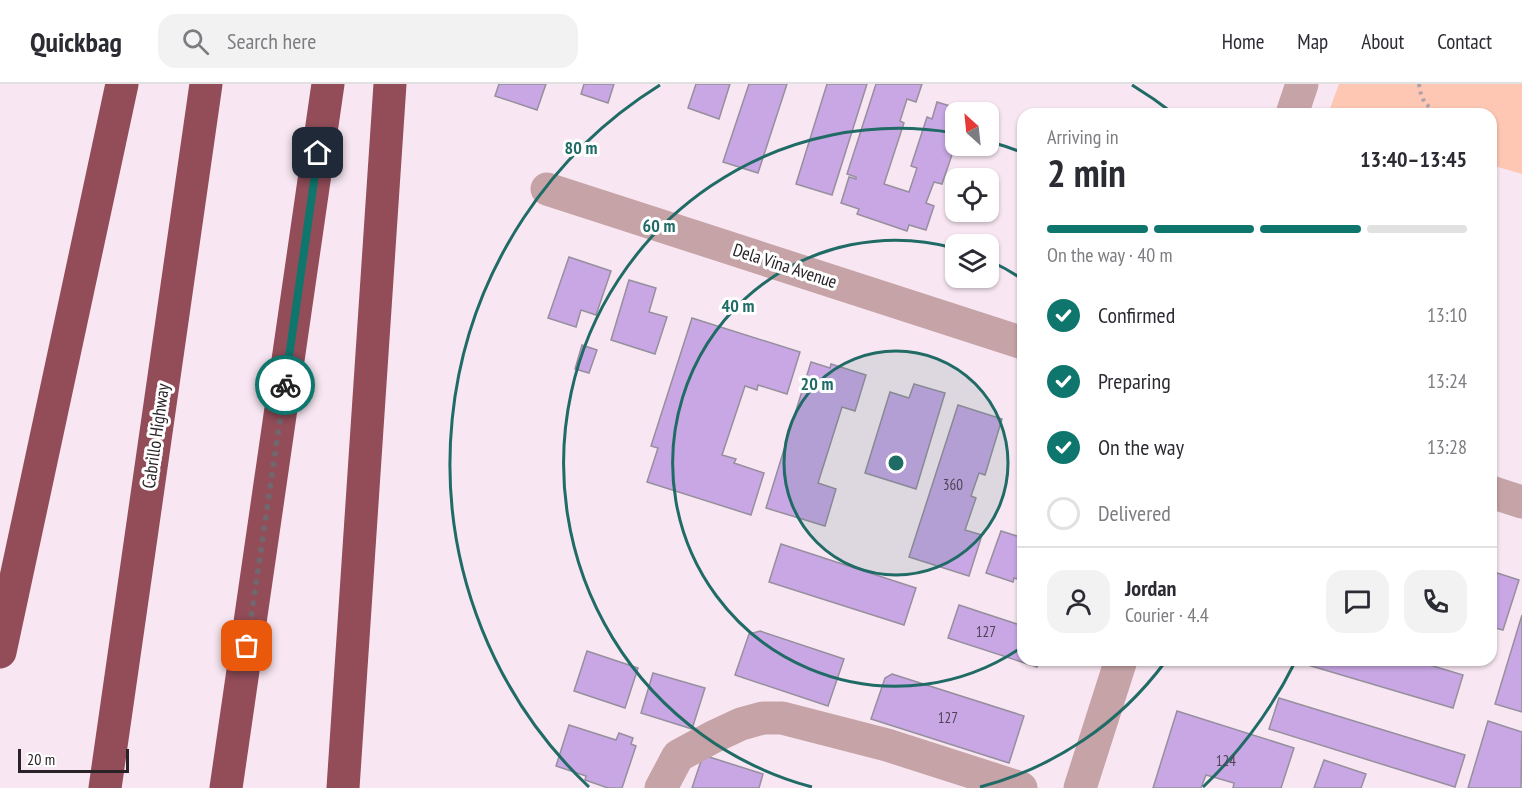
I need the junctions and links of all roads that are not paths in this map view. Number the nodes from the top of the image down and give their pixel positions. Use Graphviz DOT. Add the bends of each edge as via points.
graph roads {
  1 [pos="123,84"];
  2 [pos="206,84"];
  3 [pos="328,84"];
  4 [pos="390,84"];
  5 [pos="1302,84"];
  6 [pos="1294,108"];
  7 [pos="548,189"];
  8 [pos="1017,340"];
  9 [pos="1497,494"];
  10 [pos="1522,502"];
  11 [pos="0,652"];
  12 [pos="1119,666"];
  13 [pos="105,788"];
  14 [pos="226,788"];
  15 [pos="343,788"];
  16 [pos="661,788"];
  17 [pos="1021,788"];
  18 [pos="1080,788"];
  1 -- 11 [label="highway"];
  2 -- 13 [label="highway, Cabrillo Highway"];
  3 -- 14 [label="highway"];
  4 -- 15 [label="highway"];
  5 -- 6 [label="street"];
  7 -- 8 [label="street, Dela Vina Avenue"];
  9 -- 10 [label="street"];
  12 -- 18 [label="street"];
  16 -- 17 [label="street" via="678,756 741,724 763,718 782,718 887,745"];
}
